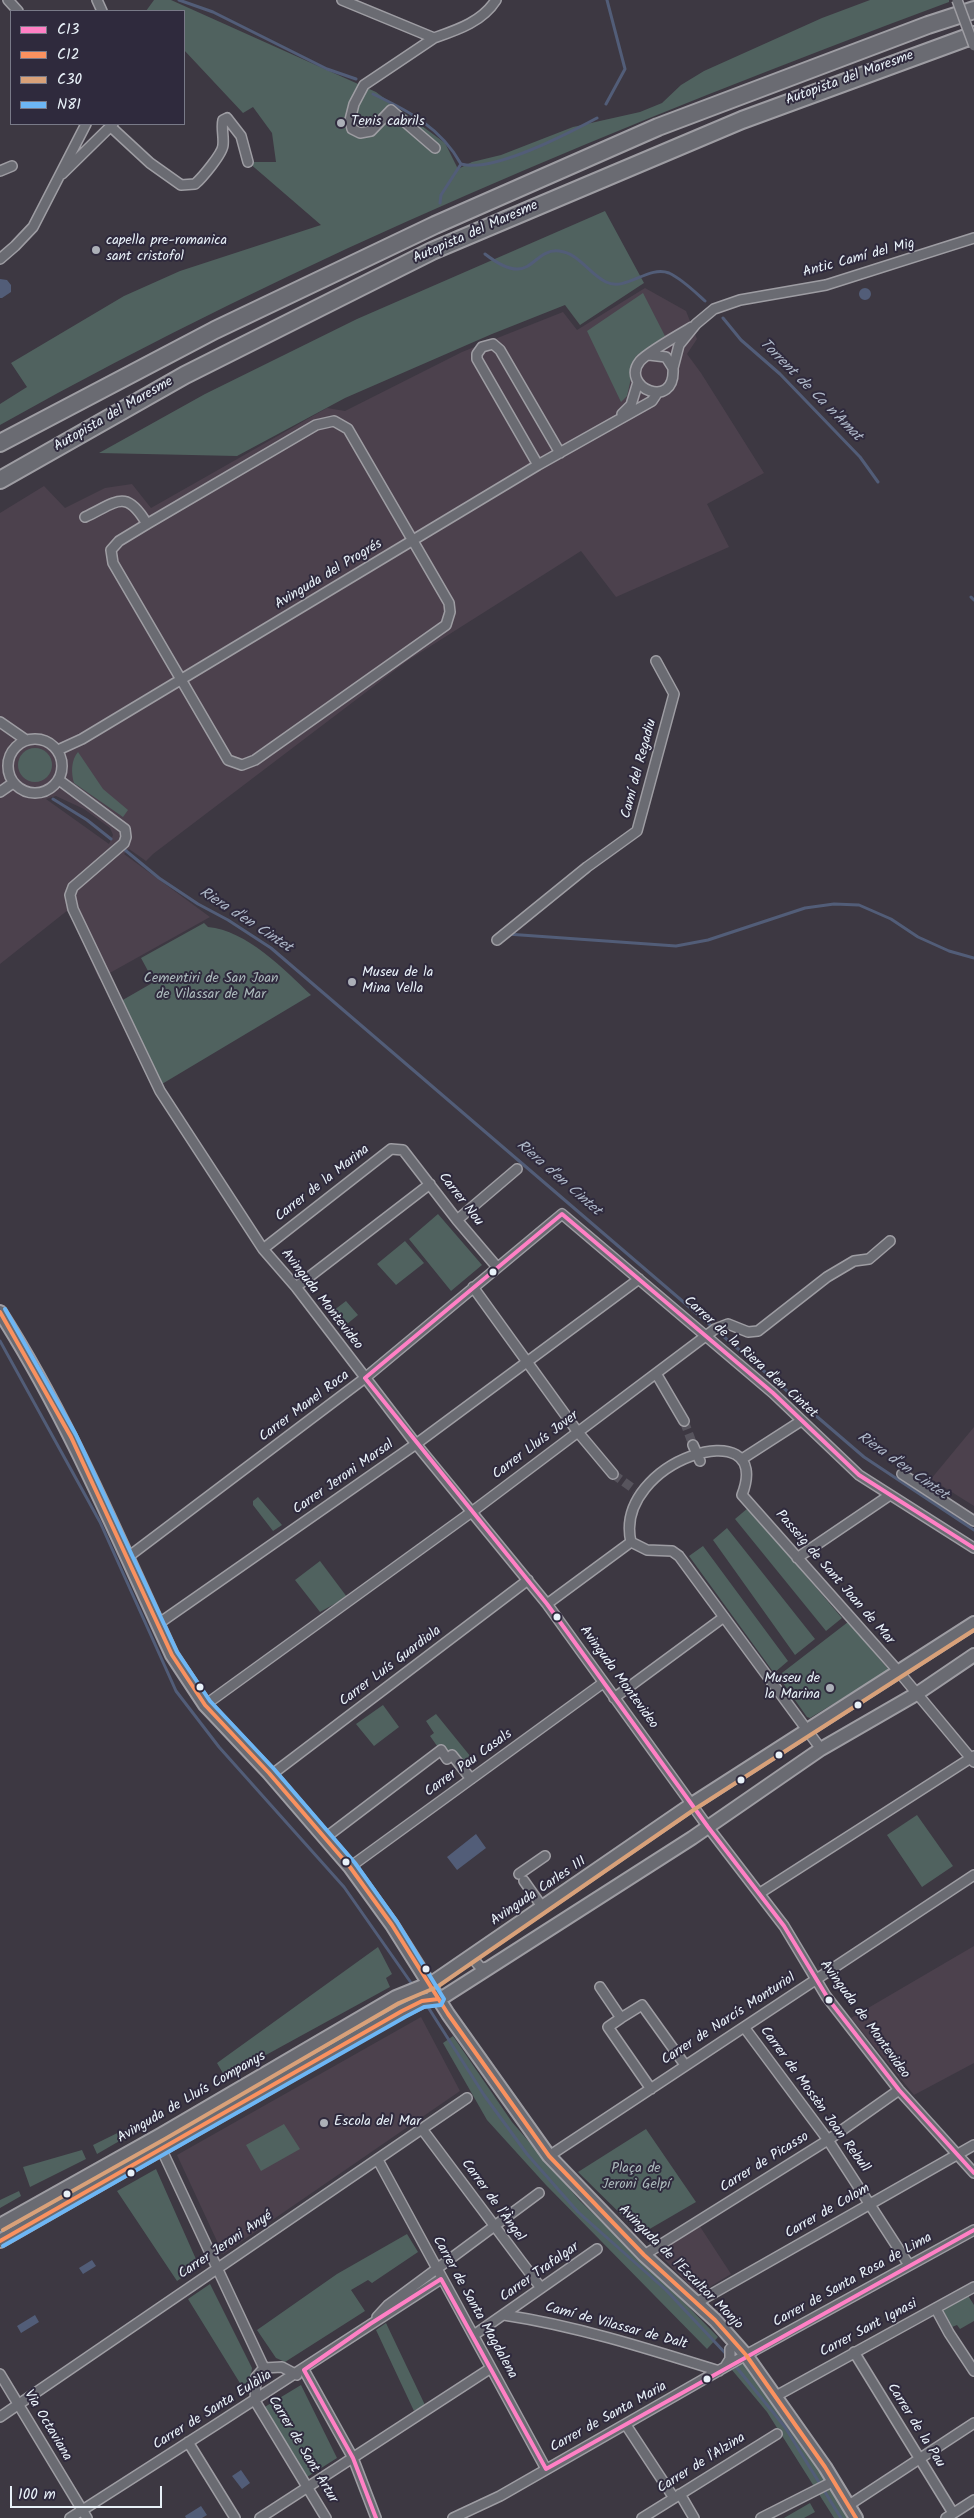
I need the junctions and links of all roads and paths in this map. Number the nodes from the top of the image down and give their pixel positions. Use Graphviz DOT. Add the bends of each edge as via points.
graph roads {
  1 [pos="8,0"];
  2 [pos="342,0"];
  3 [pos="496,0"];
  4 [pos="957,0"];
  5 [pos="17,10"];
  6 [pos="974,10"];
  7 [pos="974,35"];
  8 [pos="434,38"];
  9 [pos="974,46"];
  10 [pos="85,125"];
  11 [pos="112,125"];
  12 [pos="435,148"];
  13 [pos="248,162"];
  14 [pos="12,166"];
  15 [pos="0,171"];
  16 [pos="57,179"];
  17 [pos="974,238"];
  18 [pos="0,258"];
  19 [pos="696,324"];
  20 [pos="649,355"];
  21 [pos="673,368"];
  22 [pos="638,382"];
  23 [pos="658,392"];
  24 [pos="615,422"];
  25 [pos="0,443"];
  26 [pos="560,453"];
  27 [pos="538,465"];
  28 [pos="0,480"];
  29 [pos="85,517"];
  30 [pos="147,524"];
  31 [pos="412,542"];
  32 [pos="656,661"];
  33 [pos="181,679"];
  34 [pos="0,722"];
  35 [pos="26,740"];
  36 [pos="58,750"];
  37 [pos="59,780"];
  38 [pos="13,783"];
  39 [pos="0,792"];
  40 [pos="497,940"];
  41 [pos="403,1150"];
  42 [pos="517,1169"];
  43 [pos="430,1184"];
  44 [pos="562,1214"];
  45 [pos="457,1220"];
  46 [pos="890,1241"];
  47 [pos="263,1249"];
  48 [pos="497,1267"];
  49 [pos="639,1279"];
  50 [pos="296,1287"];
  51 [pos="474,1288"];
  52 [pos="0,1312"];
  53 [pos="706,1336"];
  54 [pos="527,1360"];
  55 [pos="657,1375"];
  56 [pos="365,1378"];
  57 [pos="684,1420"];
  58 [pos="801,1421"];
  59 [pos="577,1431"];
  60 [pos="416,1444"];
  61 [pos="742,1459"];
  62 [pos="613,1474"];
  63 [pos="902,1474"];
  64 [pos="890,1495"];
  65 [pos="474,1511"];
  66 [pos="974,1521"];
  67 [pos="631,1542"];
  68 [pos="974,1548"];
  69 [pos="128,1557"];
  70 [pos="797,1558"];
  71 [pos="528,1580"];
  72 [pos="547,1604"];
  73 [pos="724,1617"];
  74 [pos="974,1623"];
  75 [pos="158,1624"];
  76 [pos="974,1655"];
  77 [pos="899,1672"];
  78 [pos="603,1684"];
  79 [pos="918,1693"];
  80 [pos="614,1698"];
  81 [pos="205,1705"];
  82 [pos="807,1733"];
  83 [pos="821,1749"];
  84 [pos="973,1758"];
  85 [pos="269,1774"];
  86 [pos="471,1779"];
  87 [pos="692,1804"];
  88 [pos="708,1827"];
  89 [pos="325,1838"];
  90 [pos="545,1856"];
  91 [pos="350,1867"];
  92 [pos="974,1875"];
  93 [pos="760,1893"];
  94 [pos="542,1908"];
  95 [pos="481,1950"];
  96 [pos="490,1966"];
  97 [pos="816,1980"];
  98 [pos="600,1987"];
  99 [pos="425,1989"];
  100 [pos="404,1994"];
  101 [pos="438,1999"];
  102 [pos="411,2005"];
  103 [pos="621,2018"];
  104 [pos="744,2027"];
  105 [pos="685,2065"];
  106 [pos="650,2089"];
  107 [pos="898,2090"];
  108 [pos="468,2098"];
  109 [pos="422,2129"];
  110 [pos="156,2137"];
  111 [pos="828,2140"];
  112 [pos="974,2145"];
  113 [pos="162,2150"];
  114 [pos="958,2154"];
  115 [pos="549,2156"];
  116 [pos="378,2160"];
  117 [pos="974,2173"];
  118 [pos="539,2193"];
  119 [pos="870,2204"];
  120 [pos="0,2225"];
  121 [pos="493,2226"];
  122 [pos="974,2230"];
  123 [pos="0,2241"];
  124 [pos="597,2249"];
  125 [pos="644,2255"];
  126 [pos="909,2265"];
  127 [pos="218,2269"];
  128 [pos="437,2269"];
  129 [pos="441,2279"];
  130 [pos="974,2286"];
  131 [pos="541,2288"];
  132 [pos="696,2303"];
  133 [pos="936,2309"];
  134 [pos="504,2315"];
  135 [pos="370,2324"];
  136 [pos="474,2335"];
  137 [pos="736,2344"];
  138 [pos="854,2352"];
  139 [pos="746,2355"];
  140 [pos="264,2368"];
  141 [pos="491,2368"];
  142 [pos="721,2370"];
  143 [pos="974,2371"];
  144 [pos="300,2372"];
  145 [pos="0,2374"];
  146 [pos="776,2396"];
  147 [pos="255,2401"];
  148 [pos="17,2405"];
  149 [pos="0,2417"];
  150 [pos="974,2423"];
  151 [pos="626,2426"];
  152 [pos="777,2434"];
  153 [pos="188,2442"];
  154 [pos="353,2458"];
  155 [pos="919,2459"];
  156 [pos="546,2469"];
  157 [pos="834,2481"];
  158 [pos="307,2488"];
  159 [pos="677,2496"];
  160 [pos="974,2500"];
  161 [pos="850,2505"];
  162 [pos="85,2514"];
  163 [pos="950,2516"];
  164 [pos="70,2518"];
  165 [pos="235,2518"];
  166 [pos="260,2518"];
  167 [pos="326,2518"];
  168 [pos="376,2518"];
  169 [pos="453,2518"];
  170 [pos="642,2518"];
  171 [pos="694,2518"];
  172 [pos="762,2518"];
  173 [pos="856,2518"];
  1 -- 5 [label="street"];
  2 -- 8 [label="street"];
  3 -- 8 [label="street" via="490,10 462,29"];
  4 -- 9 [label="street, bridge"];
  6 -- 25 [label="highway, Autopista del Maresme" via="658,127 435,225 215,330"];
  7 -- 28 [label="highway, Autopista del Maresme" via="742,120 432,250 185,375"];
  8 -- 12 [label="street" via="364,86 350,120 352,129 360,133 371,131 391,110"];
  10 -- 16 [label="street"];
  11 -- 13 [label="street" via="150,163 181,185 194,184 224,147 222,124 227,118 241,136"];
  11 -- 16 [label="street"];
  14 -- 15 [label="street"];
  16 -- 18 [label="street" via="33,227"];
  17 -- 19 [label="street, Antic Camí del Mig" via="826,285 740,300 714,309"];
  19 -- 20 [label="street, Antic Camí del Mig"];
  19 -- 21 [label="street, Antic Camí del Mig" via="680,345"];
  20 -- 21 [label="street" via="666,357"];
  20 -- 22 [label="street" via="637,366"];
  21 -- 23 [label="street" via="671,383"];
  22 -- 23 [label="street" via="647,391"];
  22 -- 24 [label="street" via="631,405"];
  23 -- 24 [label="street" via="652,401"];
  24 -- 26 [label="street, Avinguda del Progrés"];
  26 -- 27 [label="street, Avinguda del Progrés"];
  26 -- 27 [label="street" via="500,350 493,344 482,347 477,359"];
  27 -- 31 [label="street, Avinguda del Progrés"];
  29 -- 30 [label="street" via="120,501 129,501 136,505"];
  30 -- 31 [label="street" via="316,425 334,421 348,429"];
  30 -- 33 [label="street" via="112,550 113,563"];
  31 -- 33 [label="street, Avinguda del Progrés"];
  31 -- 33 [label="street" via="449,603 446,624 255,760 242,765 228,760"];
  32 -- 40 [label="street, Camí del Regadiu" via="674,694 637,831"];
  33 -- 36 [label="street, Avinguda del Progrés"];
  34 -- 35 [label="street"];
  35 -- 36 [label="street" via="47,741"];
  35 -- 38 [label="street" via="15,747 9,757 8,772"];
  36 -- 37 [label="street" via="63,767"];
  37 -- 38 [label="street" via="50,790 39,794 20,790"];
  37 -- 47 [label="street, Avinguda Montevideo" via="125,830 124,843 73,887 70,895 73,909 160,1091"];
  38 -- 39 [label="street"];
  41 -- 43 [label="street, Carrer Nou"];
  41 -- 47 [label="street, Carrer de la Marina" via="391,1149"];
  42 -- 45 [label="street"];
  43 -- 45 [label="street, Carrer Nou"];
  43 -- 50 [label="street"];
  44 -- 48 [label="street, Carrer Manel Roca"];
  44 -- 49 [label="street, Carrer de la Riera d'en Cintet"];
  45 -- 48 [label="street, Carrer Nou"];
  46 -- 53 [label="street, Carrer Lluís Jover" via="869,1259 854,1261 827,1277 758,1330 748,1332 728,1324"];
  47 -- 50 [label="street, Avinguda Montevideo"];
  48 -- 51 [label="street, Carrer Manel Roca"];
  49 -- 53 [label="street, Carrer de la Riera d'en Cintet"];
  49 -- 54 [label="street, Carrer Jeroni Marsal"];
  50 -- 56 [label="street, Avinguda Montevideo"];
  51 -- 54 [label="street"];
  51 -- 56 [label="street, Carrer Manel Roca"];
  52 -- 69 [label="street, Avinguda de l'Escultor Monjo" via="33,1364"];
  53 -- 55 [label="street, Carrer Lluís Jover"];
  53 -- 58 [label="street, Carrer de la Riera d'en Cintet"];
  54 -- 59 [label="street"];
  54 -- 60 [label="street, Carrer Jeroni Marsal"];
  55 -- 57 [label="street"];
  55 -- 59 [label="street, Carrer Lluís Jover"];
  56 -- 60 [label="street, Avinguda Montevideo"];
  56 -- 69 [label="street, Carrer Manel Roca"];
  58 -- 61 [label="street"];
  58 -- 64 [label="street, Carrer de la Riera d'en Cintet" via="859,1475"];
  59 -- 62 [label="street"];
  59 -- 65 [label="street, Carrer Lluís Jover"];
  60 -- 65 [label="street, Avinguda Montevideo"];
  60 -- 75 [label="street, Carrer Jeroni Marsal"];
  61 -- 67 [label="street" via="732,1452 716,1450 697,1453 668,1466 641,1494 630,1520"];
  61 -- 70 [label="street, Passeig de Sant Joan de Mar" via="746,1470 742,1495"];
  63 -- 66 [label="street"];
  64 -- 68 [label="street, Carrer de la Riera d'en Cintet"];
  64 -- 70 [label="street"];
  65 -- 71 [label="street, Avinguda Montevideo"];
  65 -- 81 [label="street, Carrer Lluís Jover"];
  67 -- 72 [label="street"];
  67 -- 73 [label="street" via="647,1550 672,1551 679,1556"];
  69 -- 75 [label="street, Avinguda de l'Escultor Monjo"];
  70 -- 77 [label="street, Passeig de Sant Joan de Mar"];
  71 -- 72 [label="street, Avinguda Montevideo"];
  71 -- 85 [label="street, Carrer Luís Guardiola"];
  72 -- 78 [label="street, Avinguda Montevideo"];
  73 -- 80 [label="street"];
  73 -- 82 [label="street"];
  74 -- 77 [label="street, Avinguda Carles III"];
  75 -- 81 [label="street, Avinguda de l'Escultor Monjo" via="172,1655"];
  76 -- 79 [label="street"];
  77 -- 79 [label="street, Passeig de Sant Joan de Mar"];
  77 -- 82 [label="street, Avinguda Carles III"];
  78 -- 80 [label="street, Avinguda Montevideo"];
  78 -- 86 [label="street, Carrer Pau Casals"];
  79 -- 83 [label="street"];
  79 -- 84 [label="street, Passeig de Sant Joan de Mar"];
  80 -- 87 [label="street, Avinguda Montevideo"];
  81 -- 85 [label="street, Avinguda de l'Escultor Monjo"];
  82 -- 83 [label="street"];
  82 -- 87 [label="street, Avinguda Carles III"];
  83 -- 88 [label="street"];
  84 -- 93 [label="street"];
  85 -- 89 [label="street, Avinguda de l'Escultor Monjo"];
  86 -- 89 [label="street" via="452,1755 447,1759 441,1750"];
  86 -- 91 [label="street, Carrer Pau Casals"];
  87 -- 88 [label="street, Avinguda Montevideo"];
  87 -- 94 [label="street, Avinguda Carles III"];
  88 -- 93 [label="street, Avinguda de Montevideo"];
  88 -- 96 [label="street"];
  89 -- 91 [label="street, Avinguda de l'Escultor Monjo"];
  90 -- 94 [label="street" via="521,1878"];
  91 -- 99 [label="street, Avinguda de l'Escultor Monjo" via="392,1925"];
  92 -- 97 [label="street, Carrer de Narcís Monturiol"];
  93 -- 97 [label="street, Avinguda de Montevideo"];
  94 -- 95 [label="street, Avinguda Carles III"];
  95 -- 96 [label="street" via="474,1957 475,1961 481,1968"];
  95 -- 99 [label="street, Avinguda Carles III"];
  96 -- 101 [label="street"];
  97 -- 104 [label="street, Carrer de Narcís Monturiol"];
  97 -- 107 [label="street, Avinguda de Montevideo"];
  98 -- 103 [label="street"];
  99 -- 100 [label="street, Avinguda Carles III"];
  99 -- 101 [label="street, Avinguda de l'Escultor Monjo"];
  99 -- 102 [label="street"];
  100 -- 110 [label="street, Avinguda de Lluís Companys"];
  101 -- 102 [label="street"];
  101 -- 115 [label="street, Avinguda de l'Escultor Monjo"];
  102 -- 113 [label="street"];
  103 -- 105 [label="street" via="642,2005"];
  103 -- 106 [label="street" via="608,2027"];
  104 -- 105 [label="street, Carrer de Narcís Monturiol"];
  104 -- 111 [label="street, Carrer de Mossèn Joan Rebull"];
  105 -- 106 [label="street, Carrer de Narcís Monturiol"];
  106 -- 115 [label="street, Carrer de Narcís Monturiol"];
  107 -- 111 [label="street, Carrer de Picasso"];
  107 -- 114 [label="street, Avinguda de Montevideo"];
  108 -- 109 [label="street, Carrer Jeroni Anyé"];
  109 -- 116 [label="street, Carrer Jeroni Anyé"];
  109 -- 121 [label="street, Carrer de l'Àngel"];
  110 -- 113 [label="street"];
  110 -- 120 [label="street, Avinguda de Lluís Companys"];
  111 -- 119 [label="street, Carrer de Mossèn Joan Rebull"];
  111 -- 125 [label="street, Carrer de Picasso"];
  112 -- 114 [label="street, Carrer de Colom"];
  113 -- 123 [label="street"];
  113 -- 127 [label="street"];
  114 -- 117 [label="street, Avinguda de Montevideo"];
  114 -- 119 [label="street, Carrer de Colom"];
  115 -- 125 [label="street, Avinguda de l'Escultor Monjo"];
  116 -- 127 [label="street, Carrer Jeroni Anyé"];
  116 -- 128 [label="street, Carrer de Santa Magdalena"];
  118 -- 121 [label="street, Carrer de Santa Eulàlia"];
  119 -- 126 [label="street, Carrer de Mossèn Joan Rebull"];
  119 -- 132 [label="street, Carrer de Colom"];
  121 -- 128 [label="street, Carrer de Santa Eulàlia"];
  121 -- 131 [label="street, Carrer de l'Àngel"];
  122 -- 126 [label="street, Carrer de Santa Rosa de Lima"];
  124 -- 131 [label="street, Carrer Trafalgar"];
  125 -- 132 [label="street, Avinguda de l'Escultor Monjo"];
  126 -- 139 [label="street, Carrer de Santa Rosa de Lima"];
  127 -- 140 [label="street"];
  127 -- 148 [label="street, Carrer Jeroni Anyé"];
  128 -- 129 [label="street, Carrer de Santa Magdalena"];
  128 -- 135 [label="street, Carrer de Santa Eulàlia" via="388,2305"];
  129 -- 135 [label="street, Carrer de Santa Eulàlia"];
  129 -- 136 [label="street, Carrer de Santa Magdalena"];
  130 -- 133 [label="street, Carrer Sant Ignasi"];
  131 -- 134 [label="street, Carrer Trafalgar"];
  132 -- 137 [label="street, Avinguda de l'Escultor Monjo"];
  133 -- 138 [label="street, Carrer Sant Ignasi"];
  133 -- 143 [label="street"];
  134 -- 136 [label="street, Carrer Trafalgar"];
  134 -- 142 [label="street, Camí de Vilassar de Dalt" via="542,2321"];
  135 -- 144 [label="street, Carrer de Santa Eulàlia"];
  136 -- 141 [label="street, Carrer de Santa Magdalena"];
  137 -- 139 [label="street, Avinguda de l'Escultor Monjo"];
  137 -- 142 [label="street" via="730,2349 730,2359"];
  138 -- 146 [label="street, Carrer Sant Ignasi"];
  138 -- 155 [label="street, Carrer de la Pau"];
  139 -- 142 [label="street, Carrer de Santa Maria"];
  139 -- 146 [label="street, Avinguda de l'Escultor Monjo"];
  140 -- 144 [label="street" via="282,2367"];
  140 -- 147 [label="street, Carrer de Sant Artur" via="256,2378"];
  141 -- 154 [label="street"];
  141 -- 156 [label="street, Carrer de Santa Magdalena"];
  142 -- 151 [label="street, Carrer de Santa Maria"];
  144 -- 147 [label="street, Carrer de Santa Eulàlia"];
  144 -- 154 [label="street"];
  145 -- 148 [label="street, Via Octaviana"];
  146 -- 157 [label="street, Avinguda de l'Escultor Monjo"];
  147 -- 153 [label="street, Carrer de Santa Eulàlia"];
  147 -- 158 [label="street, Carrer de Sant Artur"];
  148 -- 149 [label="street, Carrer Jeroni Anyé"];
  148 -- 162 [label="street, Via Octaviana"];
  150 -- 155 [label="street"];
  151 -- 156 [label="street, Carrer de Santa Maria"];
  151 -- 159 [label="street"];
  152 -- 159 [label="street, Carrer de l'Alzina"];
  153 -- 162 [label="street, Carrer de Santa Eulàlia"];
  153 -- 165 [label="street"];
  154 -- 158 [label="street"];
  154 -- 168 [label="street"];
  155 -- 161 [label="street"];
  155 -- 163 [label="street, Carrer de la Pau"];
  156 -- 169 [label="street, Carrer de Santa Maria"];
  157 -- 161 [label="street, Avinguda de l'Escultor Monjo"];
  157 -- 172 [label="street"];
  158 -- 166 [label="street"];
  158 -- 167 [label="street, Carrer de Sant Artur"];
  159 -- 170 [label="street, Carrer de l'Alzina"];
  159 -- 171 [label="street"];
  160 -- 163 [label="street"];
  161 -- 173 [label="street, Avinguda de l'Escultor Monjo"];
  162 -- 164 [label="street, Carrer de Santa Eulàlia"];
}
